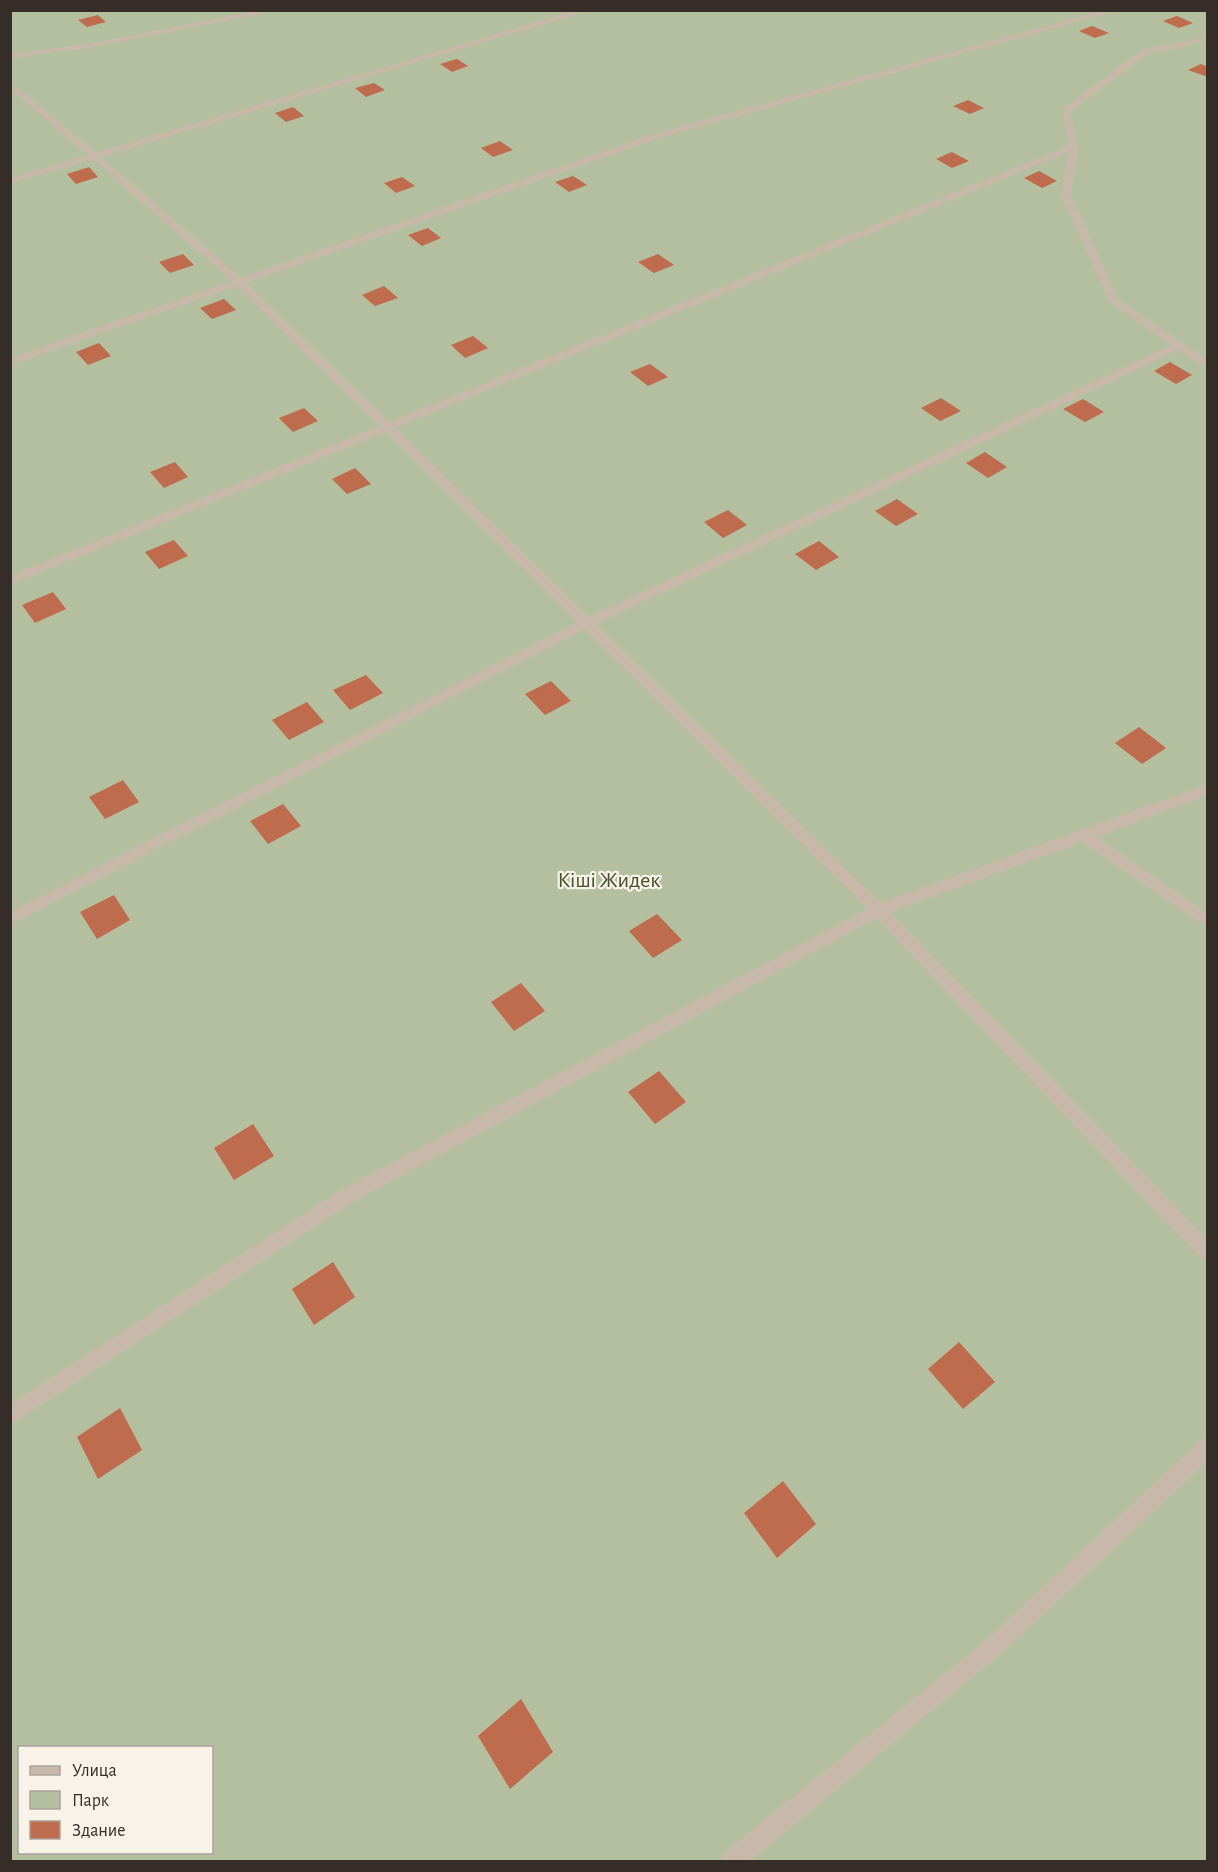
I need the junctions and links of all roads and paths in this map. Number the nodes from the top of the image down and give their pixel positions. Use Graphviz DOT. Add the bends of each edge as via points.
graph roads {
  1 [pos="276,10"];
  2 [pos="587,10"];
  3 [pos="1116,10"];
  4 [pos="1208,39"];
  5 [pos="10,56"];
  6 [pos="10,83"];
  7 [pos="1074,147"];
  8 [pos="94,155"];
  9 [pos="10,181"];
  10 [pos="240,282"];
  11 [pos="1179,346"];
  12 [pos="10,362"];
  13 [pos="1208,366"];
  14 [pos="387,427"];
  15 [pos="10,581"];
  16 [pos="587,623"];
  17 [pos="1208,789"];
  18 [pos="1085,836"];
  19 [pos="879,910"];
  20 [pos="10,919"];
  21 [pos="1208,922"];
  22 [pos="1208,1252"];
  23 [pos="10,1416"];
  24 [pos="1208,1447"];
  25 [pos="731,1862"];
  1 -- 5 [label="street" via="88,46"];
  2 -- 8 [label="street"];
  3 -- 10 [label="street" via="657,136"];
  4 -- 7 [label="street" via="1145,52 1066,111"];
  6 -- 8 [label="street"];
  7 -- 11 [label="street" via="1066,195 1115,302"];
  7 -- 14 [label="street"];
  8 -- 9 [label="street"];
  8 -- 10 [label="street"];
  10 -- 12 [label="street"];
  10 -- 14 [label="street"];
  11 -- 13 [label="street"];
  11 -- 16 [label="street"];
  14 -- 15 [label="street"];
  14 -- 16 [label="street"];
  16 -- 19 [label="street"];
  16 -- 20 [label="street"];
  17 -- 18 [label="street"];
  18 -- 19 [label="street"];
  18 -- 21 [label="street"];
  19 -- 22 [label="street"];
  19 -- 23 [label="street" via="347,1196"];
  24 -- 25 [label="street" via="996,1645"];
}
